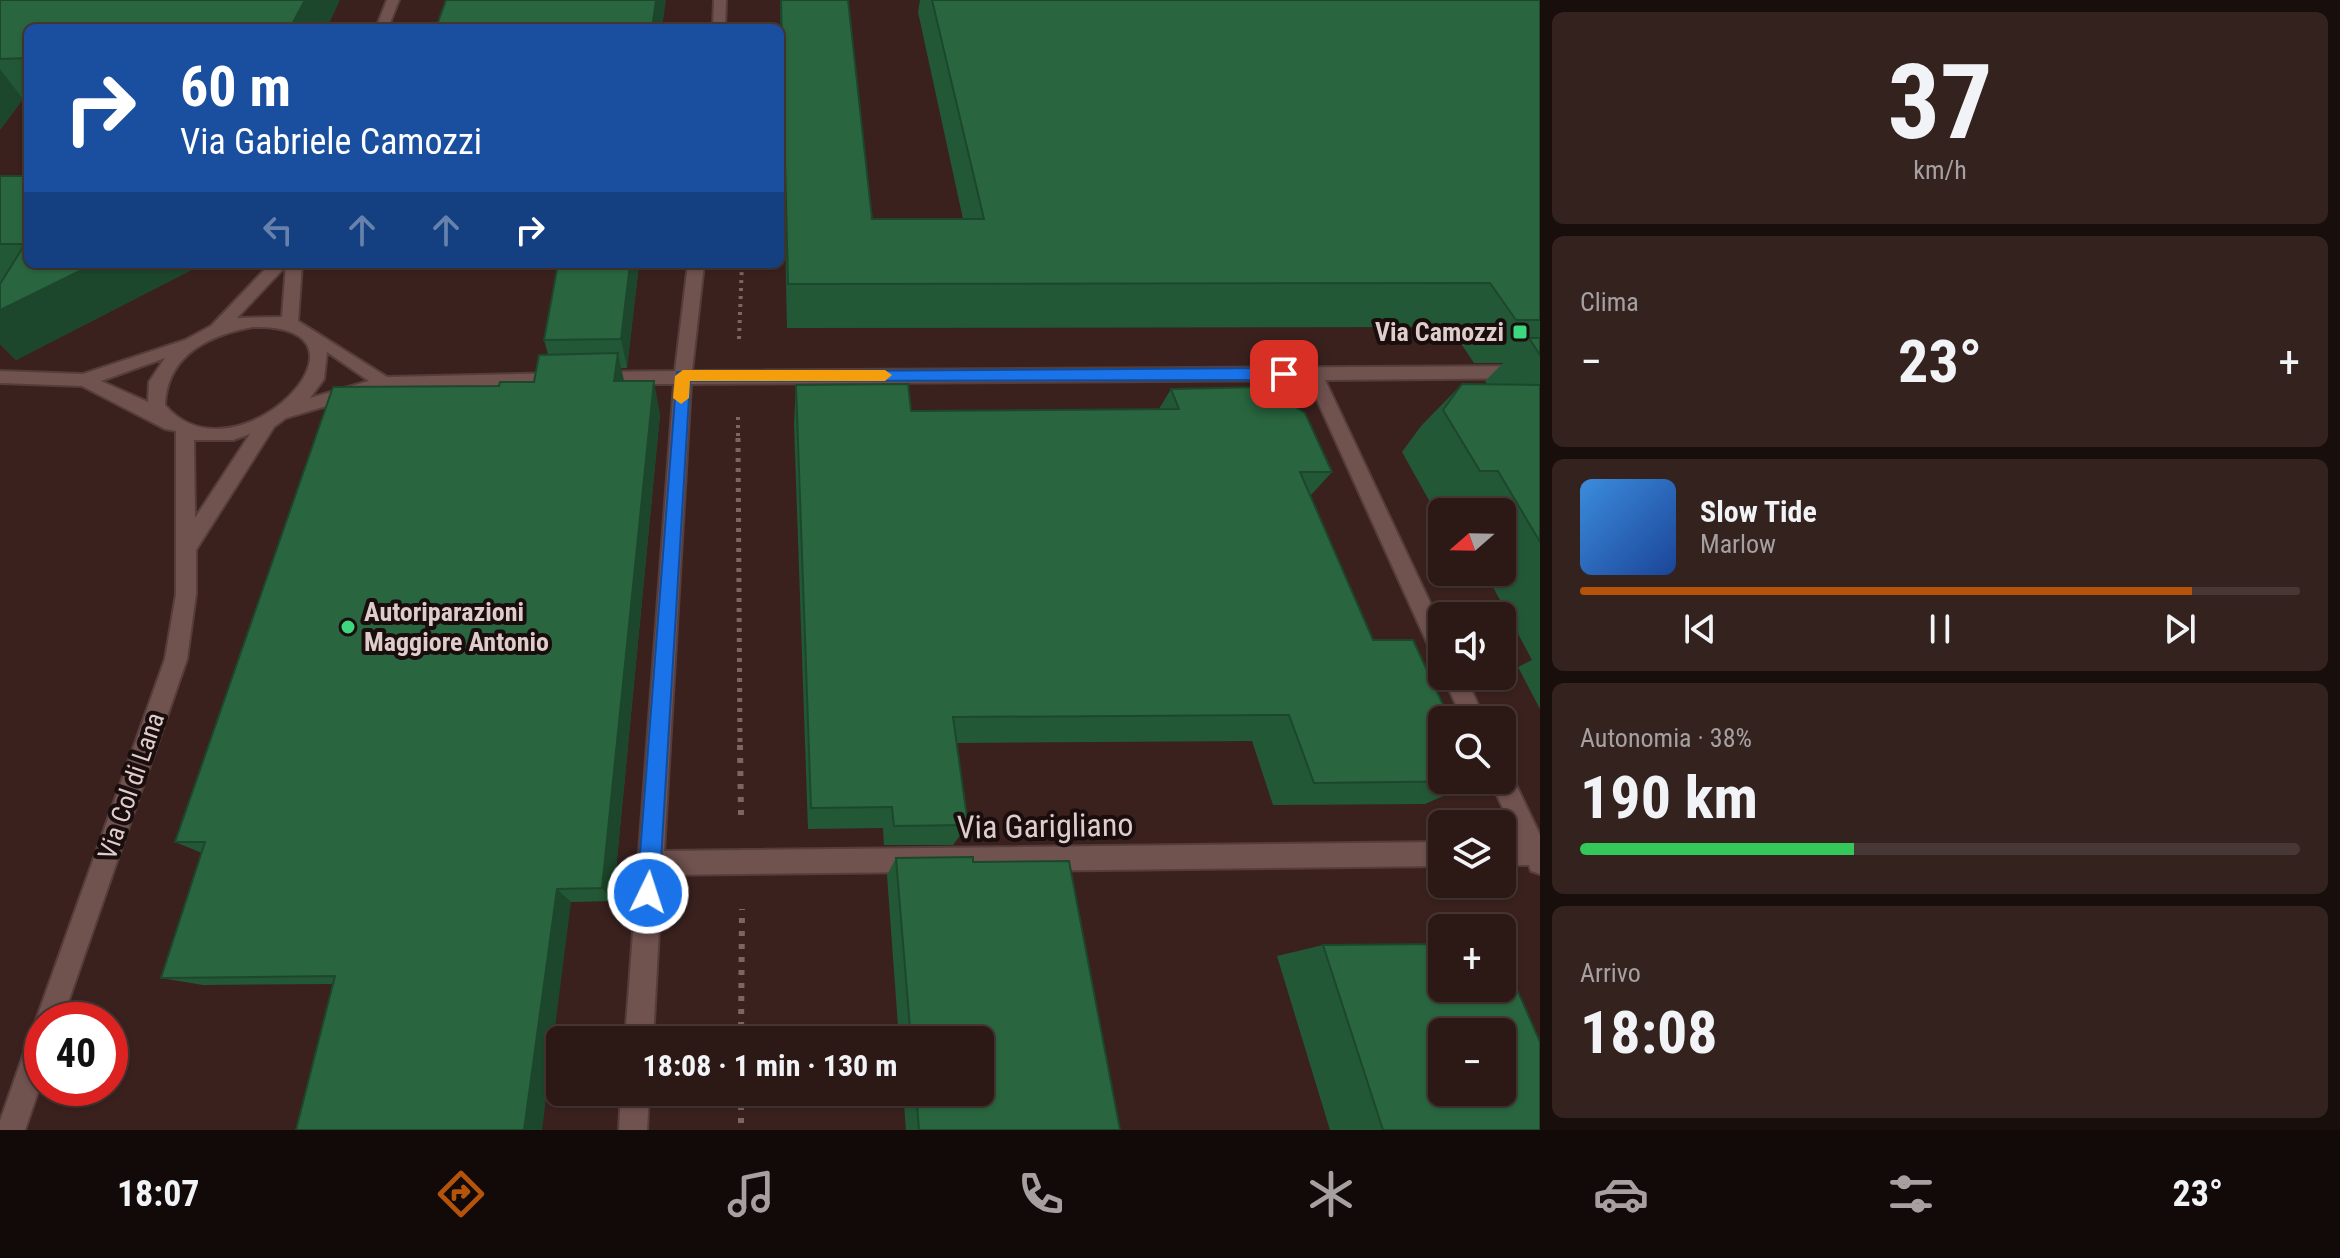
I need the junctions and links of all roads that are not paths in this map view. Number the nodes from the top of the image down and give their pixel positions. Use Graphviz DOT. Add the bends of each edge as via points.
graph roads {
  1 [pos="393,0"];
  2 [pos="720,0"];
  3 [pos="384,24"];
  4 [pos="719,24"];
  5 [pos="275,268"];
  6 [pos="294,268"];
  7 [pos="696,268"];
  8 [pos="290,324"];
  9 [pos="216,332"];
  10 [pos="311,337"];
  11 [pos="198,340"];
  12 [pos="1540,372"];
  13 [pos="1314,374"];
  14 [pos="683,376"];
  15 [pos="0,377"];
  16 [pos="84,380"];
  17 [pos="384,383"];
  18 [pos="275,417"];
  19 [pos="178,427"];
  20 [pos="187,547"];
  21 [pos="1428,621"];
  22 [pos="1509,794"];
  23 [pos="1428,854"];
  24 [pos="1516,855"];
  25 [pos="1538,857"];
  26 [pos="650,863"];
  27 [pos="55,1002"];
  28 [pos="640,1026"];
  29 [pos="24,1092"];
  30 [pos="634,1106"];
  31 [pos="11,1130"];
  32 [pos="633,1130"];
  1 -- 3 [label="street"];
  2 -- 4 [label="street"];
  5 -- 9 [label="street"];
  6 -- 8 [label="street"];
  7 -- 14 [label="street"];
  8 -- 9 [label="street" via="261,321"];
  8 -- 10 [label="street"];
  9 -- 11 [label="street"];
  10 -- 17 [label="street"];
  10 -- 18 [label="street" via="320,356 315,379 297,402"];
  11 -- 16 [label="street"];
  11 -- 19 [label="street" via="172,360 157,383 156,406"];
  12 -- 13 [label="street"];
  13 -- 14 [label="street"];
  13 -- 21 [label="street"];
  14 -- 17 [label="street"];
  14 -- 26 [label="street"];
  15 -- 16 [label="street"];
  16 -- 19 [label="street"];
  17 -- 18 [label="street"];
  18 -- 19 [label="street" via="233,433 198,434"];
  18 -- 20 [label="street"];
  19 -- 20 [label="street, Via Col di Lana"];
  20 -- 27 [label="street, Via Col di Lana" via="176,659"];
  22 -- 25 [label="street"];
  23 -- 26 [label="street, Via Garigliano"];
  24 -- 25 [label="street"];
  26 -- 28 [label="street"];
  29 -- 31 [label="street"];
  30 -- 32 [label="street"];
}
